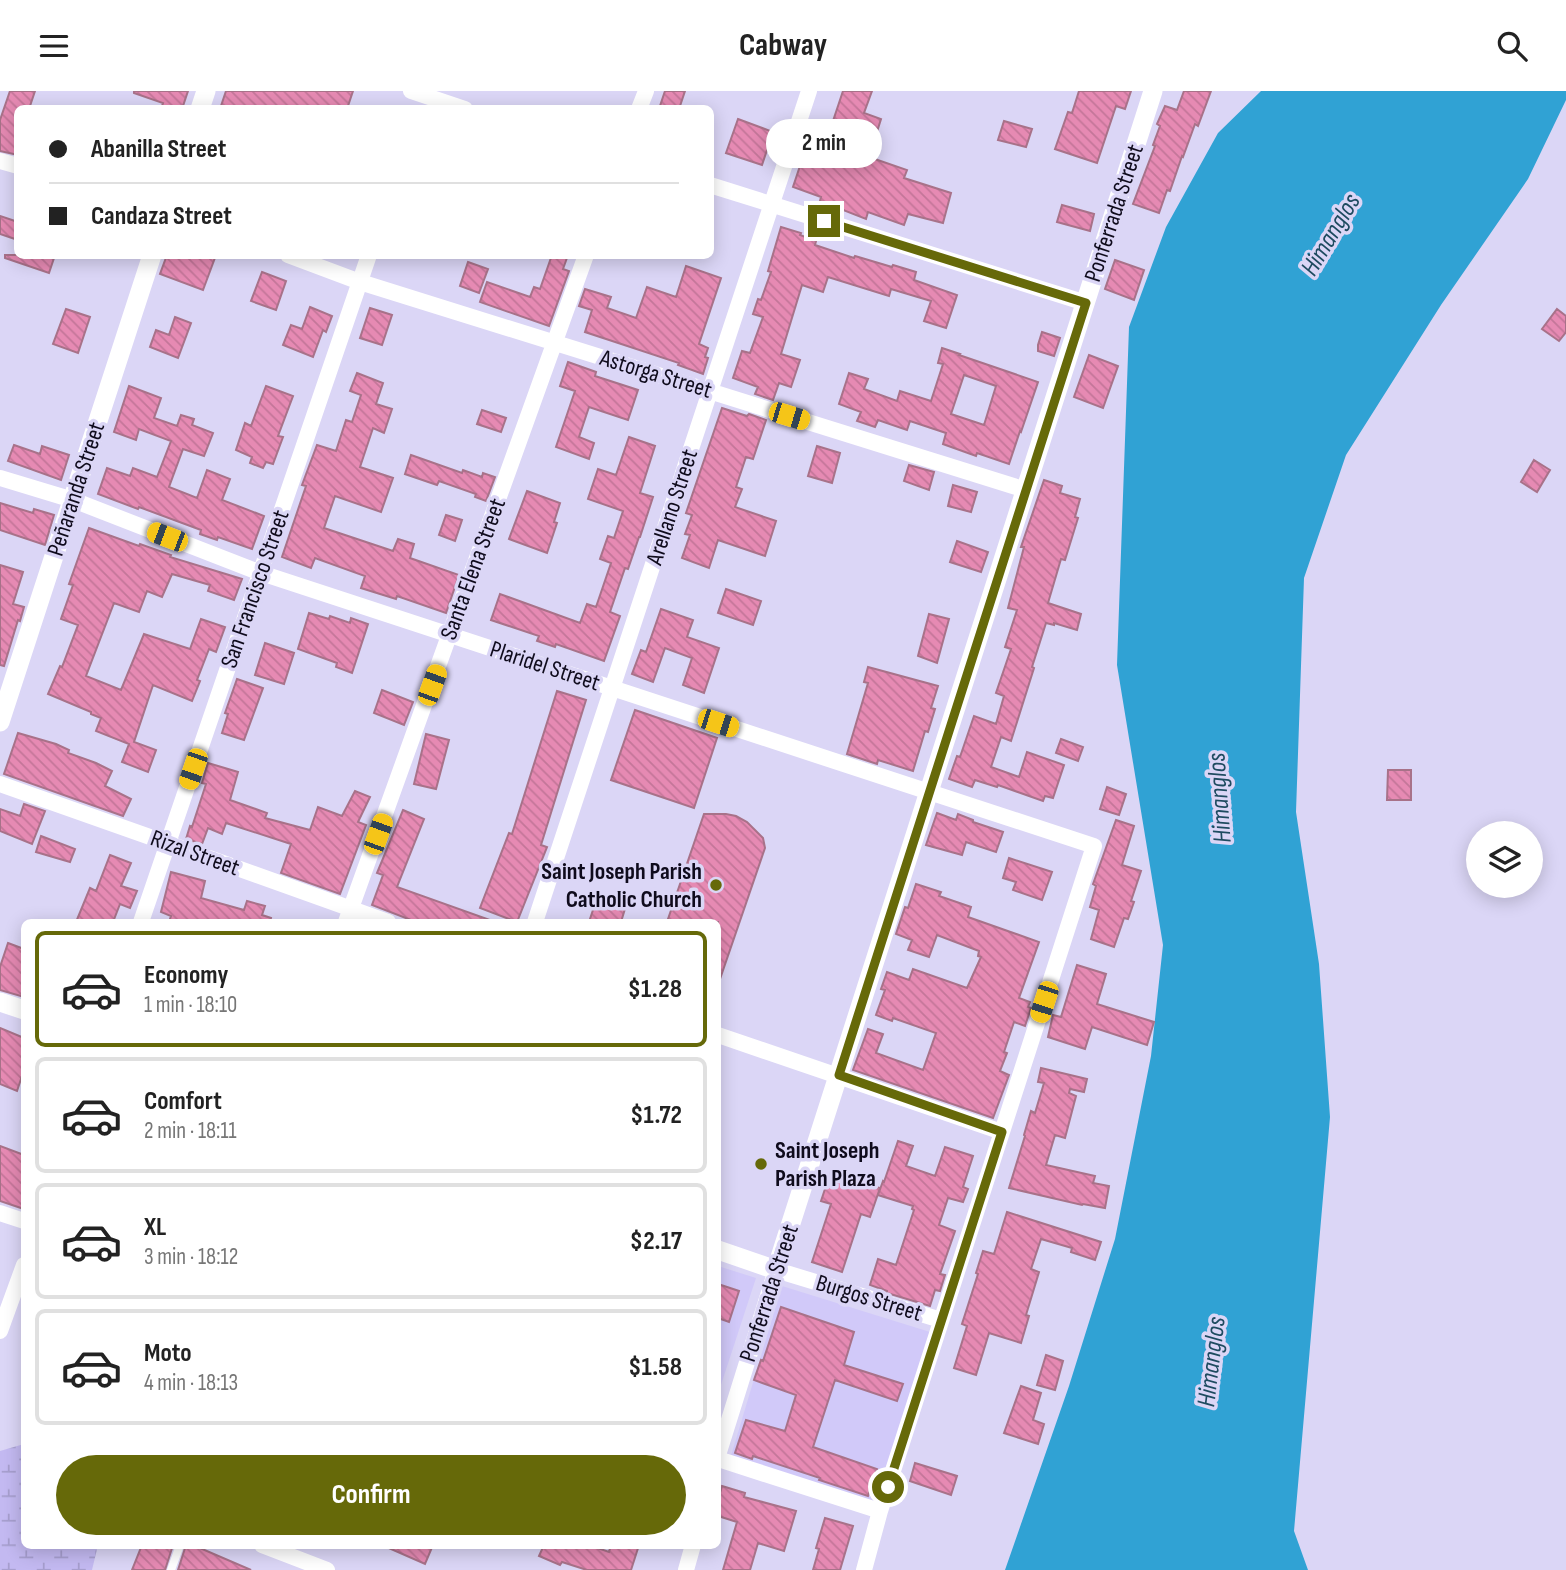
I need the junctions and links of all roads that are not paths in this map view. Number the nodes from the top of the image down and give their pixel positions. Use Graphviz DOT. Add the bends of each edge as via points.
graph roads {
  1 [pos="809,91"];
  2 [pos="1153,91"];
  3 [pos="421,97"];
  4 [pos="450,105"];
  5 [pos="714,186"];
  6 [pos="771,205"];
  7 [pos="151,259"];
  8 [pos="299,259"];
  9 [pos="368,259"];
  10 [pos="585,259"];
  11 [pos="360,282"];
  12 [pos="1086,303"];
  13 [pos="555,343"];
  14 [pos="710,391"];
  15 [pos="0,478"];
  16 [pos="1026,490"];
  17 [pos="72,500"];
  18 [pos="261,573"];
  19 [pos="450,635"];
  20 [pos="612,688"];
  21 [pos="0,722"];
  22 [pos="0,785"];
  23 [pos="929,792"];
  24 [pos="167,842"];
  25 [pos="348,916"];
  26 [pos="142,919"];
  27 [pos="368,919"];
  28 [pos="536,919"];
  29 [pos="0,1002"];
  30 [pos="21,1009"];
  31 [pos="721,1036"];
  32 [pos="839,1075"];
  33 [pos="1002,1132"];
  34 [pos="0,1213"];
  35 [pos="21,1220"];
  36 [pos="721,1251"];
  37 [pos="776,1270"];
  38 [pos="21,1273"];
  39 [pos="942,1320"];
  40 [pos="0,1331"];
  41 [pos="721,1447"];
  42 [pos="721,1458"];
  43 [pos="880,1511"];
  44 [pos="179,1549"];
  45 [pos="272,1549"];
  46 [pos="692,1549"];
  47 [pos="171,1570"];
  48 [pos="327,1570"];
  49 [pos="686,1570"];
  50 [pos="864,1570"];
  1 -- 6 [label="street, Arellano Street"];
  2 -- 12 [label="street, Ponferrada Street"];
  3 -- 4 [label="street"];
  5 -- 6 [label="street"];
  6 -- 12 [label="street"];
  6 -- 14 [label="street, Arellano Street"];
  7 -- 17 [label="street, Peñaranda Street"];
  8 -- 11 [label="street, Astorga Street"];
  9 -- 11 [label="street, San Francisco Street"];
  10 -- 13 [label="street, Santa Elena Street"];
  11 -- 13 [label="street, Astorga Street"];
  11 -- 18 [label="street, San Francisco Street"];
  12 -- 16 [label="street, Ponferrada Street"];
  13 -- 14 [label="street, Astorga Street"];
  13 -- 19 [label="street, Santa Elena Street"];
  14 -- 16 [label="street, Astorga Street"];
  14 -- 20 [label="street, Arellano Street"];
  15 -- 17 [label="street, Plaridel Street"];
  16 -- 23 [label="street, Ponferrada Street"];
  17 -- 18 [label="street, Plaridel Street"];
  17 -- 21 [label="street, Peñaranda Street"];
  18 -- 19 [label="street, Plaridel Street"];
  18 -- 24 [label="street, San Francisco Street"];
  19 -- 20 [label="street, Plaridel Street"];
  19 -- 25 [label="street, Santa Elena Street"];
  20 -- 23 [label="street, Plaridel Street"];
  20 -- 28 [label="street, Arellano Street"];
  22 -- 24 [label="street, Rizal Street"];
  23 -- 32 [label="street, Ponferrada Street"];
  23 -- 33 [label="street, Plaridel Street" via="1094,846"];
  24 -- 25 [label="street, Rizal Street"];
  24 -- 26 [label="street, San Francisco Street"];
  25 -- 27 [label="street, Rizal Street"];
  29 -- 30 [label="street"];
  31 -- 32 [label="street"];
  32 -- 33 [label="street"];
  32 -- 37 [label="street, Ponferrada Street"];
  33 -- 39 [label="street"];
  34 -- 35 [label="street"];
  36 -- 37 [label="street, Burgos Street"];
  37 -- 39 [label="street, Burgos Street"];
  37 -- 41 [label="street, Ponferrada Street"];
  38 -- 40 [label="street"];
  39 -- 43 [label="street"];
  42 -- 43 [label="street"];
  43 -- 50 [label="street"];
  44 -- 47 [label="lane"];
  45 -- 48 [label="street"];
  46 -- 49 [label="street"];
}
